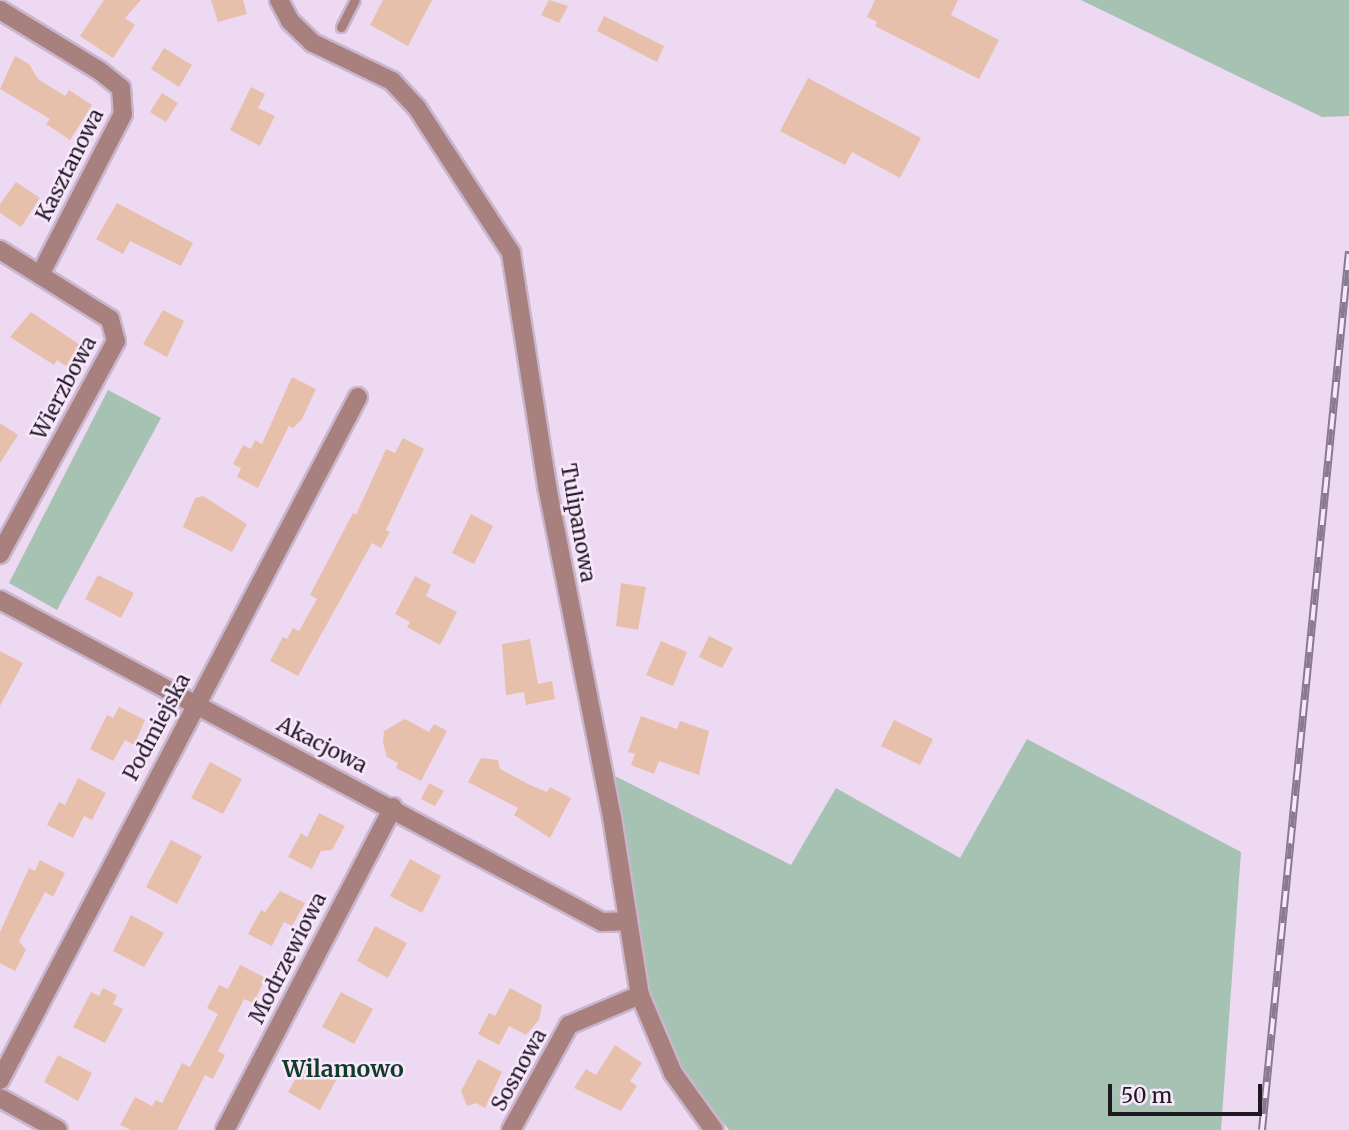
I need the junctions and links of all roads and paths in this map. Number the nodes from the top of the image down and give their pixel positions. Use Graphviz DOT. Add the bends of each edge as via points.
graph roads {
  1 [pos="279,0"];
  2 [pos="355,0"];
  3 [pos="0,10"];
  4 [pos="341,27"];
  5 [pos="0,250"];
  6 [pos="40,275"];
  7 [pos="358,397"];
  8 [pos="0,554"];
  9 [pos="0,600"];
  10 [pos="194,705"];
  11 [pos="393,807"];
  12 [pos="625,921"];
  13 [pos="640,995"];
  14 [pos="0,1080"];
  15 [pos="0,1098"];
  16 [pos="58,1130"];
  17 [pos="225,1130"];
  18 [pos="512,1130"];
  19 [pos="714,1130"];
  1 -- 12 [label="street, Tulipanowa" via="290,21 313,43 392,81 417,108 511,253 547,486 612,817"];
  2 -- 4 [label="lane"];
  3 -- 6 [label="street, Kasztanowa" via="121,88 123,114"];
  5 -- 6 [label="street, Wierzbowa"];
  6 -- 8 [label="street, Wierzbowa" via="110,319 116,341"];
  7 -- 10 [label="street, Podmiejska"];
  9 -- 10 [label="street, Akacjowa"];
  10 -- 11 [label="street, Akacjowa"];
  10 -- 14 [label="street, Podmiejska"];
  11 -- 12 [label="street, Akacjowa" via="602,922"];
  11 -- 17 [label="street, Modrzewiowa"];
  12 -- 13 [label="street, Tulipanowa"];
  13 -- 18 [label="street, Sosnowa" via="569,1025"];
  13 -- 19 [label="street, Tulipanowa" via="673,1073"];
  15 -- 16 [label="street"];
}
